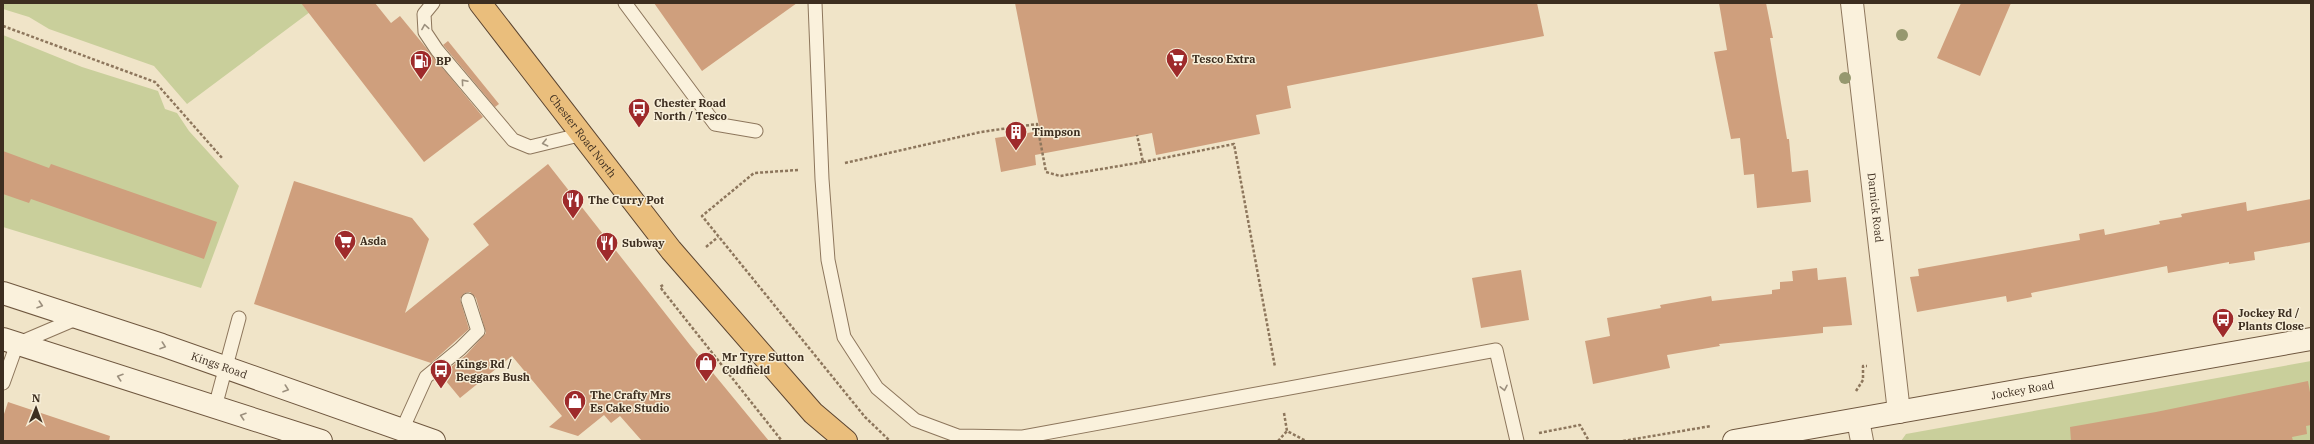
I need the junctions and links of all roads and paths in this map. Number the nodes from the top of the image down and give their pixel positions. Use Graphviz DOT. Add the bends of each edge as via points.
graph roads {
  1 [pos="433,3"];
  2 [pos="480,3"];
  3 [pos="625,3"];
  4 [pos="815,3"];
  5 [pos="1852,3"];
  6 [pos="3,26"];
  7 [pos="756,131"];
  8 [pos="583,134"];
  9 [pos="1138,136"];
  10 [pos="223,159"];
  11 [pos="1143,162"];
  12 [pos="822,168"];
  13 [pos="660,287"];
  14 [pos="3,293"];
  15 [pos="468,300"];
  16 [pos="78,318"];
  17 [pos="239,318"];
  18 [pos="2311,339"];
  19 [pos="10,342"];
  20 [pos="224,367"];
  21 [pos="3,383"];
  22 [pos="1279,390"];
  23 [pos="215,407"];
  24 [pos="1899,412"];
  25 [pos="813,413"];
  26 [pos="1858,420"];
  27 [pos="1287,431"];
  28 [pos="410,435"];
  29 [pos="1517,440"];
  30 [pos="321,441"];
  31 [pos="434,441"];
  32 [pos="782,441"];
  33 [pos="827,441"];
  34 [pos="846,441"];
  35 [pos="890,441"];
  36 [pos="1278,441"];
  37 [pos="1306,441"];
  38 [pos="1589,441"];
  39 [pos="1734,441"];
  40 [pos="1862,441"];
  8 -- 1 [label="lane, one-way" via="530,147 513,140 437,50 425,32 424,14"];
  2 -- 8 [label="highway, Chester Road North"];
  3 -- 7 [label="lane" via="715,124"];
  4 -- 12 [label="lane"];
  5 -- 24 [label="main road, Darnick Road"];
  6 -- 10 [label="path" via="155,82"];
  8 -- 25 [label="highway, Chester Road North" via="671,250"];
  9 -- 11 [label="path"];
  11 -- 12 [label="path" via="1060,176 1046,172 1037,124 981,132"];
  11 -- 22 [label="path" via="1234,144"];
  12 -- 22 [label="lane" via="828,260 844,338 877,388 915,420 958,436 1023,437"];
  12 -- 35 [label="path" via="754,173 702,216 865,416"];
  13 -- 32 [label="path"];
  14 -- 16 [label="main road, Kings Road, one-way"];
  15 -- 28 [label="lane" via="478,330 460,349 426,377"];
  16 -- 19 [label="lane"];
  16 -- 20 [label="main road, Kings Road, one-way"];
  17 -- 20 [label="lane"];
  18 -- 24 [label="main road, Jockey Road"];
  19 -- 21 [label="lane"];
  23 -- 19 [label="main road, one-way"];
  20 -- 23 [label="lane"];
  20 -- 28 [label="main road, Kings Road, one-way"];
  22 -- 27 [label="path"];
  22 -- 29 [label="lane, one-way" via="1496,350"];
  30 -- 23 [label="main road, one-way"];
  24 -- 26 [label="main road, Jockey Road"];
  25 -- 33 [label="highway, Chester Road North"];
  25 -- 34 [label="highway, Chester Road North"];
  26 -- 39 [label="main road, Jockey Road"];
  26 -- 40 [label="main road"];
  27 -- 36 [label="path"];
  27 -- 37 [label="path"];
  28 -- 31 [label="main road, Kings Road"];
  29 -- 38 [label="path" via="1580,425"];
}
